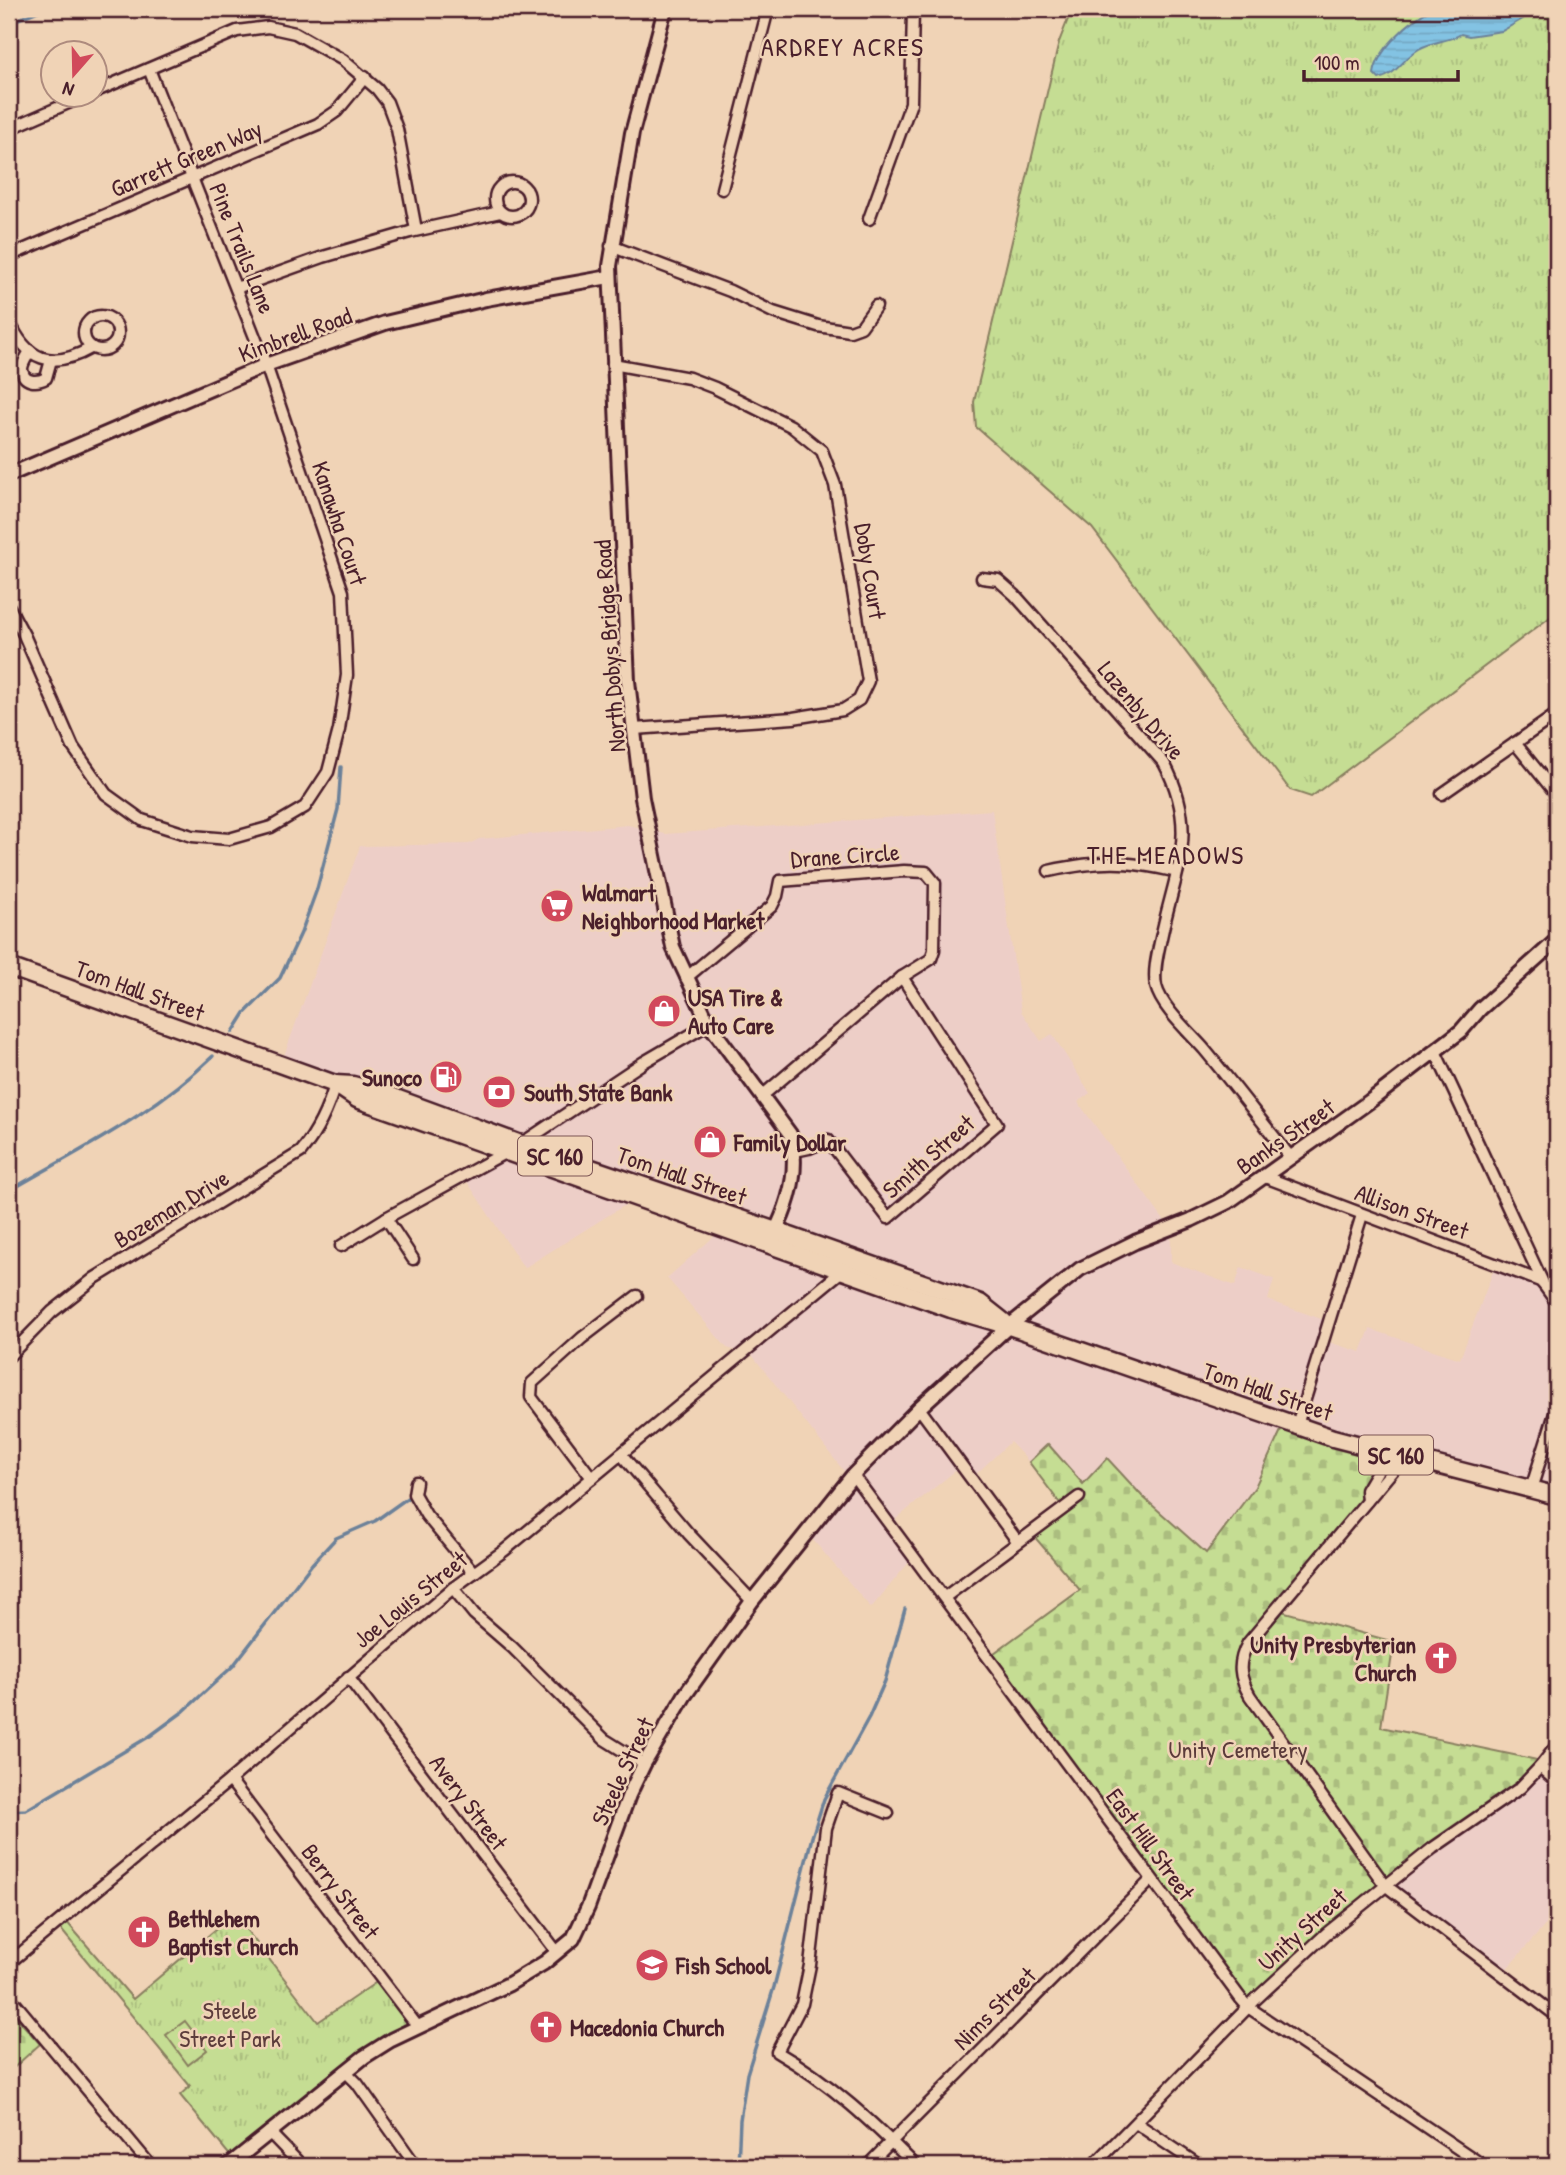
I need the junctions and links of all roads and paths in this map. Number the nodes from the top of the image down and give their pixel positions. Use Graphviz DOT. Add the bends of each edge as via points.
graph roads {
  1 [pos="666,9"];
  2 [pos="768,9"];
  3 [pos="913,9"];
  4 [pos="149,69"];
  5 [pos="365,77"];
  6 [pos="108,86"];
  7 [pos="57,108"];
  8 [pos="9,129"];
  9 [pos="192,179"];
  10 [pos="722,189"];
  11 [pos="500,212"];
  12 [pos="869,219"];
  13 [pos="416,230"];
  14 [pos="611,246"];
  15 [pos="9,256"];
  16 [pos="609,277"];
  17 [pos="236,288"];
  18 [pos="876,306"];
  19 [pos="9,320"];
  20 [pos="91,348"];
  21 [pos="30,351"];
  22 [pos="51,360"];
  23 [pos="612,364"];
  24 [pos="266,365"];
  25 [pos="9,475"];
  26 [pos="982,578"];
  27 [pos="9,607"];
  28 [pos="1557,714"];
  29 [pos="634,729"];
  30 [pos="1515,743"];
  31 [pos="1442,794"];
  32 [pos="1557,795"];
  33 [pos="1049,872"];
  34 [pos="1177,872"];
  35 [pos="1557,940"];
  36 [pos="9,967"];
  37 [pos="902,977"];
  38 [pos="686,978"];
  39 [pos="709,1024"];
  40 [pos="1435,1051"];
  41 [pos="335,1084"];
  42 [pos="762,1096"];
  43 [pos="513,1148"];
  44 [pos="795,1151"];
  45 [pos="1291,1158"];
  46 [pos="1265,1177"];
  47 [pos="1362,1215"];
  48 [pos="386,1218"];
  49 [pos="773,1237"];
  50 [pos="341,1246"];
  51 [pos="413,1259"];
  52 [pos="842,1271"];
  53 [pos="1544,1286"];
  54 [pos="637,1296"];
  55 [pos="1557,1303"];
  56 [pos="1009,1326"];
  57 [pos="9,1356"];
  58 [pos="1557,1407"];
  59 [pos="919,1408"];
  60 [pos="1297,1425"];
  61 [pos="621,1454"];
  62 [pos="1396,1455"];
  63 [pos="853,1475"];
  64 [pos="592,1478"];
  65 [pos="416,1482"];
  66 [pos="1531,1489"];
  67 [pos="1557,1496"];
  68 [pos="1079,1497"];
  69 [pos="1367,1501"];
  70 [pos="1018,1542"];
  71 [pos="474,1573"];
  72 [pos="453,1588"];
  73 [pos="945,1597"];
  74 [pos="752,1601"];
  75 [pos="348,1677"];
  76 [pos="1557,1745"];
  77 [pos="644,1763"];
  78 [pos="1540,1767"];
  79 [pos="230,1780"];
  80 [pos="1557,1782"];
  81 [pos="888,1814"];
  82 [pos="1151,1880"];
  83 [pos="1385,1885"];
  84 [pos="557,1952"];
  85 [pos="9,1963"];
  86 [pos="9,1996"];
  87 [pos="1248,2007"];
  88 [pos="1557,2016"];
  89 [pos="418,2027"];
  90 [pos="345,2071"];
  91 [pos="1136,2123"];
  92 [pos="269,2132"];
  93 [pos="891,2142"];
  94 [pos="151,2166"];
  95 [pos="228,2166"];
  96 [pos="302,2166"];
  97 [pos="416,2166"];
  98 [pos="867,2166"];
  99 [pos="916,2166"];
  100 [pos="1093,2166"];
  101 [pos="1200,2166"];
  102 [pos="1484,2166"];
  1 -- 14 [label="street, North Dobys Bridge Road" via="632,133"];
  2 -- 10 [label="street"];
  3 -- 12 [label="street" via="911,103"];
  4 -- 5 [label="street" via="237,31 268,27 312,41"];
  4 -- 6 [label="street"];
  4 -- 9 [label="street, Pine Trails Lane"];
  5 -- 9 [label="street, Garrett Green Way" via="337,111 318,124"];
  5 -- 13 [label="street" via="393,114"];
  7 -- 8 [label="street"];
  9 -- 15 [label="street, Garrett Green Way"];
  9 -- 17 [label="street, Pine Trails Lane"];
  11 -- 13 [label="street"];
  13 -- 17 [label="street"];
  14 -- 16 [label="street, North Dobys Bridge Road"];
  14 -- 18 [label="street" via="818,326 850,331 861,327"];
  16 -- 23 [label="street, North Dobys Bridge Road"];
  16 -- 24 [label="street, Kimbrell Road" via="435,310"];
  17 -- 24 [label="street, Pine Trails Lane"];
  19 -- 21 [label="street" via="16,338"];
  20 -- 22 [label="street" via="74,357"];
  21 -- 22 [label="street"];
  21 -- 22 [label="street" via="22,370 29,380 42,380"];
  23 -- 29 [label="street, North Dobys Bridge Road"];
  23 -- 29 [label="street, Doby Court" via="689,378 715,388 791,426 822,451 835,485 868,681 859,700 843,710"];
  24 -- 25 [label="street, Kimbrell Road"];
  24 -- 27 [label="street, Kanawha Court" via="343,592 347,675 339,730 328,772 305,807 271,827 229,839 192,836 142,820 106,794 73,747"];
  26 -- 34 [label="street, Lazenby Drive" via="998,580 1015,595 1164,763 1181,806 1184,836"];
  28 -- 30 [label="street"];
  29 -- 38 [label="street, North Dobys Bridge Road" via="657,877 673,947"];
  30 -- 31 [label="street"];
  30 -- 32 [label="street"];
  33 -- 34 [label="street" via="1108,862"];
  34 -- 45 [label="street, Lazenby Drive" via="1157,961 1156,986 1168,1007"];
  35 -- 40 [label="street, Banks Street"];
  36 -- 41 [label="main road, Tom Hall Street / SC 160"];
  37 -- 38 [label="street, Drane Circle" via="931,959 934,950 935,883 926,872 780,881 772,906"];
  37 -- 42 [label="street"];
  37 -- 44 [label="street, Smith Street" via="997,1124 888,1218 828,1140"];
  38 -- 39 [label="street, North Dobys Bridge Road"];
  39 -- 42 [label="street, North Dobys Bridge Road"];
  39 -- 43 [label="street"];
  40 -- 45 [label="street, Banks Street"];
  40 -- 53 [label="street"];
  41 -- 43 [label="main road, Tom Hall Street / SC 160" via="357,1100"];
  41 -- 57 [label="street, Bozeman Drive" via="324,1116 301,1152 95,1278 52,1312"];
  42 -- 44 [label="street, North Dobys Bridge Road" via="790,1134"];
  43 -- 48 [label="street"];
  43 -- 49 [label="main road, Tom Hall Street / SC 160"];
  44 -- 49 [label="street" via="795,1171"];
  45 -- 46 [label="street, Banks Street"];
  46 -- 47 [label="street, Allison Street"];
  46 -- 56 [label="street, Banks Street" via="1228,1202 1080,1269"];
  47 -- 53 [label="street, Allison Street"];
  47 -- 60 [label="street"];
  48 -- 50 [label="street"];
  48 -- 51 [label="street"];
  49 -- 52 [label="main road, Tom Hall Street / SC 160"];
  49 -- 56 [label="main road, Tom Hall Street / SC 160" via="980,1303"];
  52 -- 56 [label="main road, Tom Hall Street / SC 160"];
  52 -- 61 [label="street, Joe Louis Street"];
  53 -- 55 [label="street"];
  54 -- 64 [label="street" via="532,1383 531,1397"];
  56 -- 59 [label="street, Steele Street"];
  56 -- 60 [label="main road, Tom Hall Street / SC 160"];
  58 -- 66 [label="street"];
  59 -- 63 [label="street, Steele Street"];
  59 -- 70 [label="street"];
  60 -- 62 [label="main road, Tom Hall Street / SC 160"];
  61 -- 64 [label="street, Joe Louis Street"];
  61 -- 74 [label="street"];
  62 -- 66 [label="main road, Tom Hall Street / SC 160"];
  62 -- 69 [label="street"];
  62 -- 69 [label="street" via="1366,1490"];
  63 -- 73 [label="street, East Hill Street"];
  63 -- 74 [label="street, Steele Street"];
  64 -- 71 [label="street, Joe Louis Street"];
  65 -- 71 [label="street" via="414,1494 426,1516"];
  66 -- 67 [label="main road, Tom Hall Street / SC 160"];
  68 -- 70 [label="street"];
  69 -- 83 [label="street" via="1256,1632 1239,1664 1250,1696"];
  70 -- 73 [label="street"];
  71 -- 72 [label="street, Joe Louis Street"];
  72 -- 75 [label="street, Joe Louis Street"];
  72 -- 77 [label="street" via="474,1614 604,1739"];
  73 -- 82 [label="street, East Hill Street"];
  74 -- 77 [label="street, Steele Street" via="685,1695"];
  75 -- 79 [label="street, Joe Louis Street"];
  75 -- 84 [label="street, Avery Street"];
  76 -- 78 [label="street, Unity Street"];
  77 -- 84 [label="street, Steele Street" via="588,1908 573,1939"];
  78 -- 80 [label="street"];
  78 -- 83 [label="street, Unity Street" via="1509,1797"];
  79 -- 85 [label="street, Joe Louis Street"];
  79 -- 89 [label="street, Berry Street"];
  81 -- 93 [label="street" via="838,1793 822,1847 803,2004 778,2052 846,2099"];
  82 -- 87 [label="street, East Hill Street"];
  82 -- 93 [label="street, Nims Street"];
  83 -- 87 [label="street, Unity Street"];
  83 -- 88 [label="street"];
  84 -- 89 [label="street, Steele Street" via="509,1984"];
  86 -- 94 [label="street"];
  87 -- 91 [label="street, Unity Street"];
  87 -- 102 [label="street, East Hill Street"];
  89 -- 90 [label="street, Steele Street"];
  90 -- 92 [label="street, Steele Street"];
  90 -- 97 [label="street"];
  91 -- 100 [label="street, Unity Street"];
  91 -- 101 [label="street"];
  92 -- 95 [label="street, Steele Street"];
  92 -- 96 [label="street"];
  93 -- 98 [label="street, Nims Street"];
  93 -- 99 [label="street"];
}
